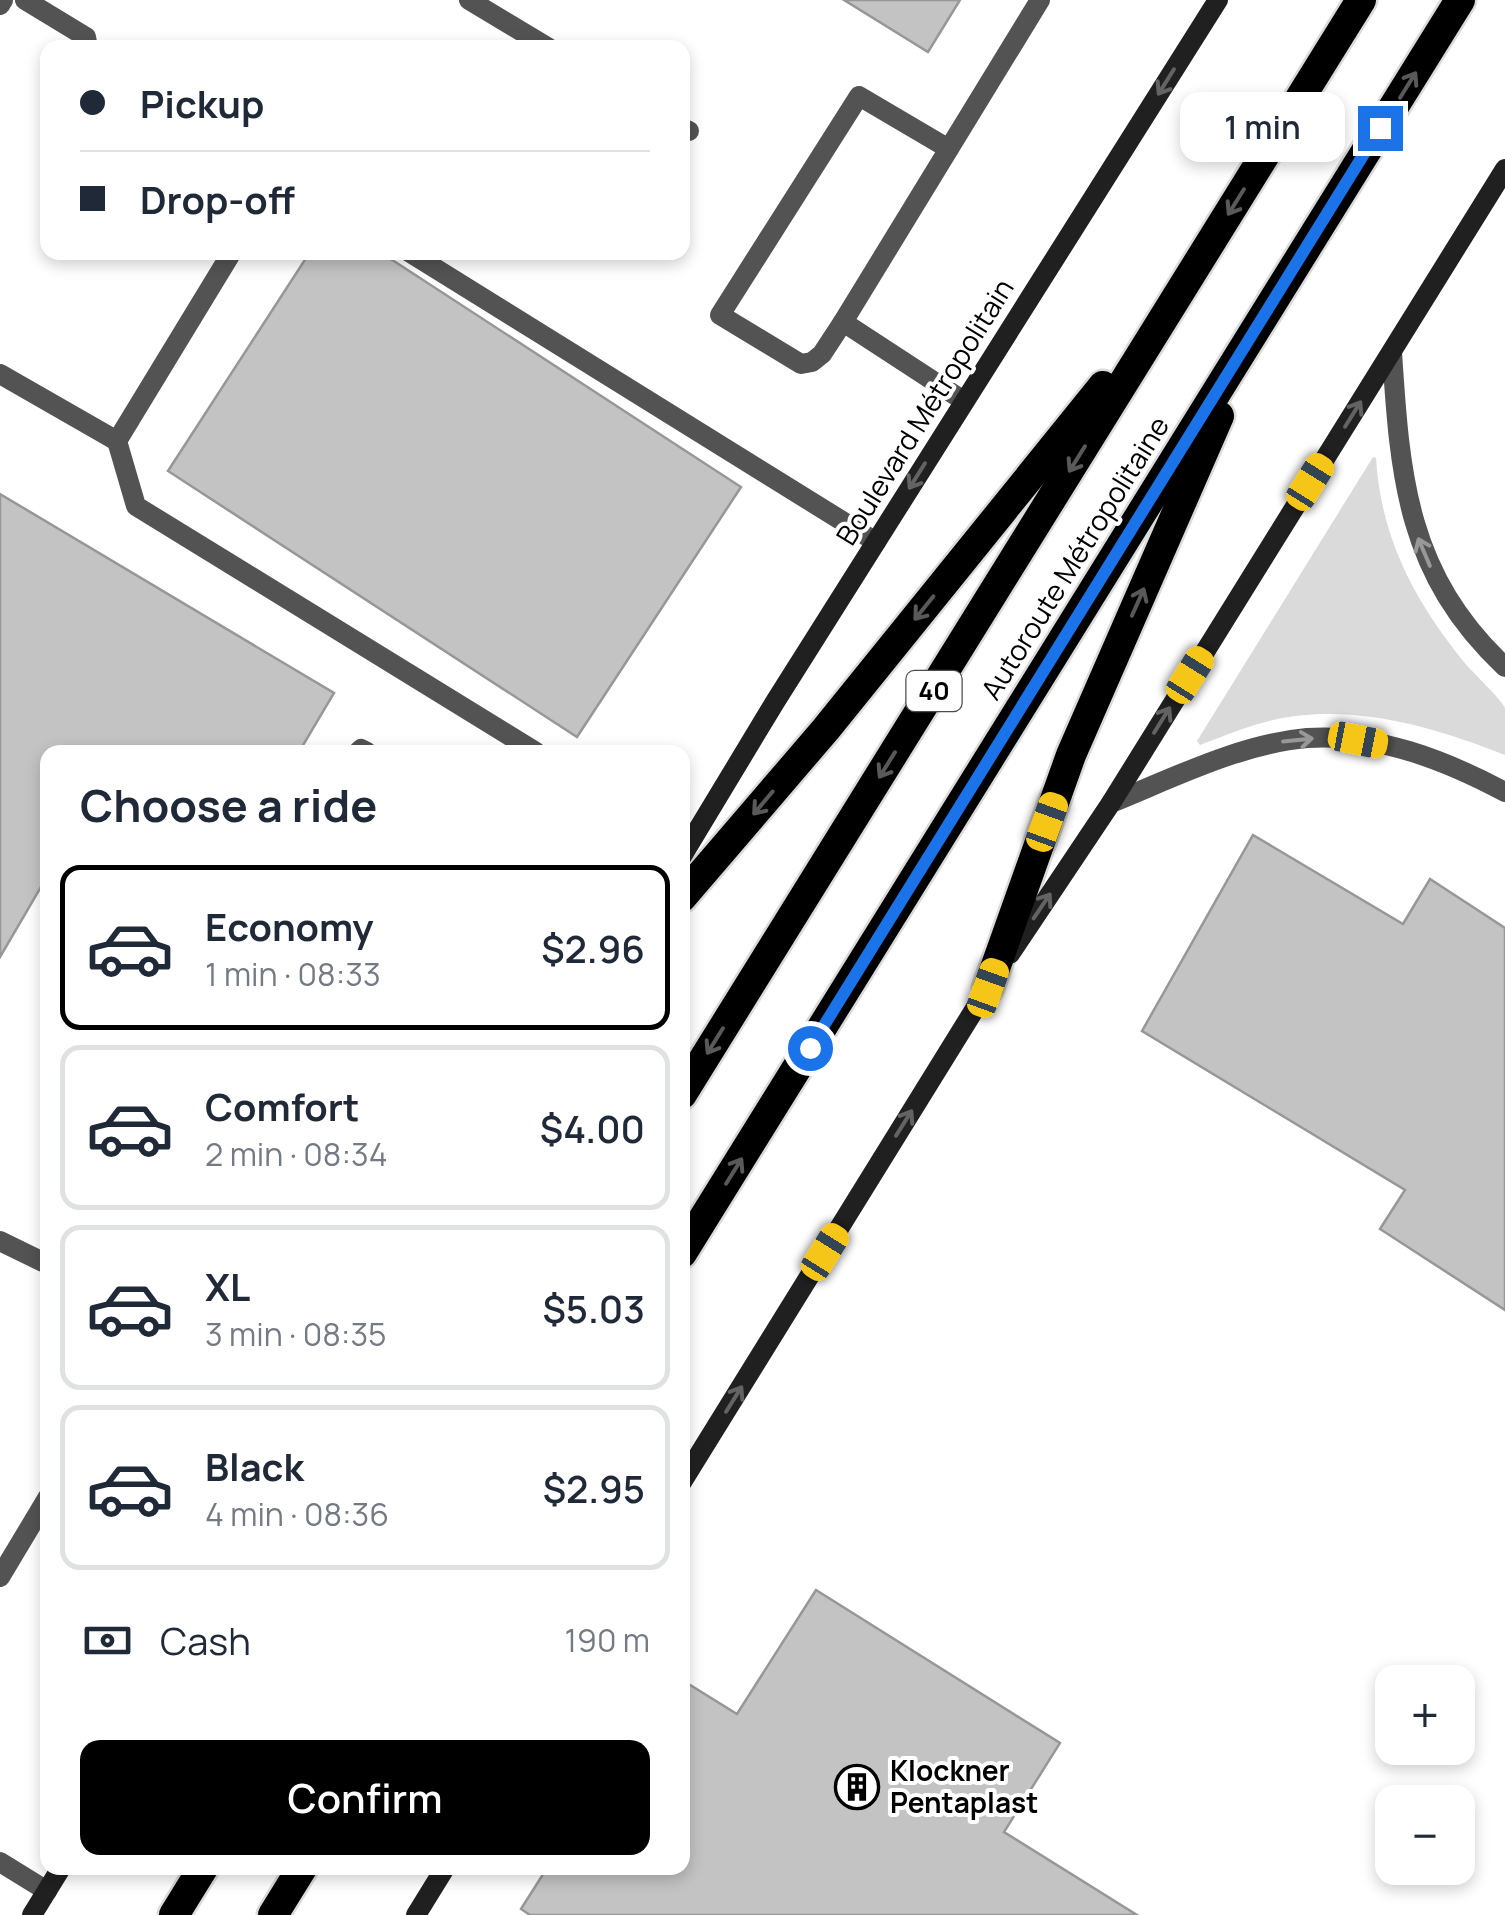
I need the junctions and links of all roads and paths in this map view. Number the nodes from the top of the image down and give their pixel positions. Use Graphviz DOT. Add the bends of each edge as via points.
graph roads {
  1 [pos="25,0"];
  2 [pos="470,0"];
  3 [pos="1040,0"];
  4 [pos="1218,0"];
  5 [pos="1361,0"];
  6 [pos="1460,0"];
  7 [pos="87,40"];
  8 [pos="536,40"];
  9 [pos="950,149"];
  10 [pos="1505,169"];
  11 [pos="227,260"];
  12 [pos="422,260"];
  13 [pos="1184,287"];
  14 [pos="1264,316"];
  15 [pos="843,322"];
  16 [pos="1392,352"];
  17 [pos="0,374"];
  18 [pos="964,401"];
  19 [pos="117,441"];
  20 [pos="876,542"];
  21 [pos="1505,667"];
  22 [pos="525,745"];
  23 [pos="1505,792"];
  24 [pos="1111,802"];
  25 [pos="690,840"];
  26 [pos="690,888"];
  27 [pos="988,988"];
  28 [pos="690,1081"];
  29 [pos="0,1241"];
  30 [pos="690,1241"];
  31 [pos="40,1258"];
  32 [pos="690,1469"];
  33 [pos="40,1510"];
  34 [pos="0,1577"];
  35 [pos="0,1862"];
  36 [pos="57,1875"];
  37 [pos="199,1875"];
  38 [pos="298,1875"];
  39 [pos="441,1875"];
  40 [pos="47,1890"];
  41 [pos="32,1915"];
  42 [pos="174,1915"];
  43 [pos="273,1915"];
  44 [pos="416,1915"];
  1 -- 7 [label="street"];
  2 -- 8 [label="street"];
  3 -- 9 [label="street"];
  4 -- 18 [label="main road, Boulevard Métropolitain, one-way"];
  5 -- 13 [label="highway, Autoroute Métropolitaine / 40, one-way"];
  14 -- 6 [label="highway, Autoroute Métropolitaine, one-way"];
  9 -- 15 [label="street"];
  9 -- 15 [label="street" via="859,96 720,315 801,364 822,354"];
  10 -- 16 [label="main road"];
  11 -- 19 [label="street"];
  12 -- 20 [label="street"];
  13 -- 26 [label="highway, one-way"];
  13 -- 28 [label="highway, Autoroute Métropolitaine / 40, one-way"];
  27 -- 14 [label="highway, one-way" via="1071,755"];
  30 -- 14 [label="highway, Autoroute Métropolitaine, one-way"];
  15 -- 18 [label="street"];
  21 -- 16 [label="street, one-way" via="1454,606 1422,550 1398,444"];
  24 -- 16 [label="main road, one-way"];
  17 -- 19 [label="street"];
  18 -- 20 [label="main road, Boulevard Métropolitain, one-way"];
  19 -- 22 [label="street" via="136,506"];
  20 -- 25 [label="main road, Boulevard Métropolitain"];
  24 -- 23 [label="street, one-way" via="1241,754 1306,738 1387,746"];
  27 -- 24 [label="main road, one-way"];
  32 -- 27 [label="main road, one-way"];
  29 -- 31 [label="street"];
  33 -- 34 [label="street"];
  35 -- 40 [label="street"];
  36 -- 40 [label="main road"];
  37 -- 42 [label="highway"];
  38 -- 43 [label="highway"];
  39 -- 44 [label="main road"];
  40 -- 41 [label="main road"];
}
